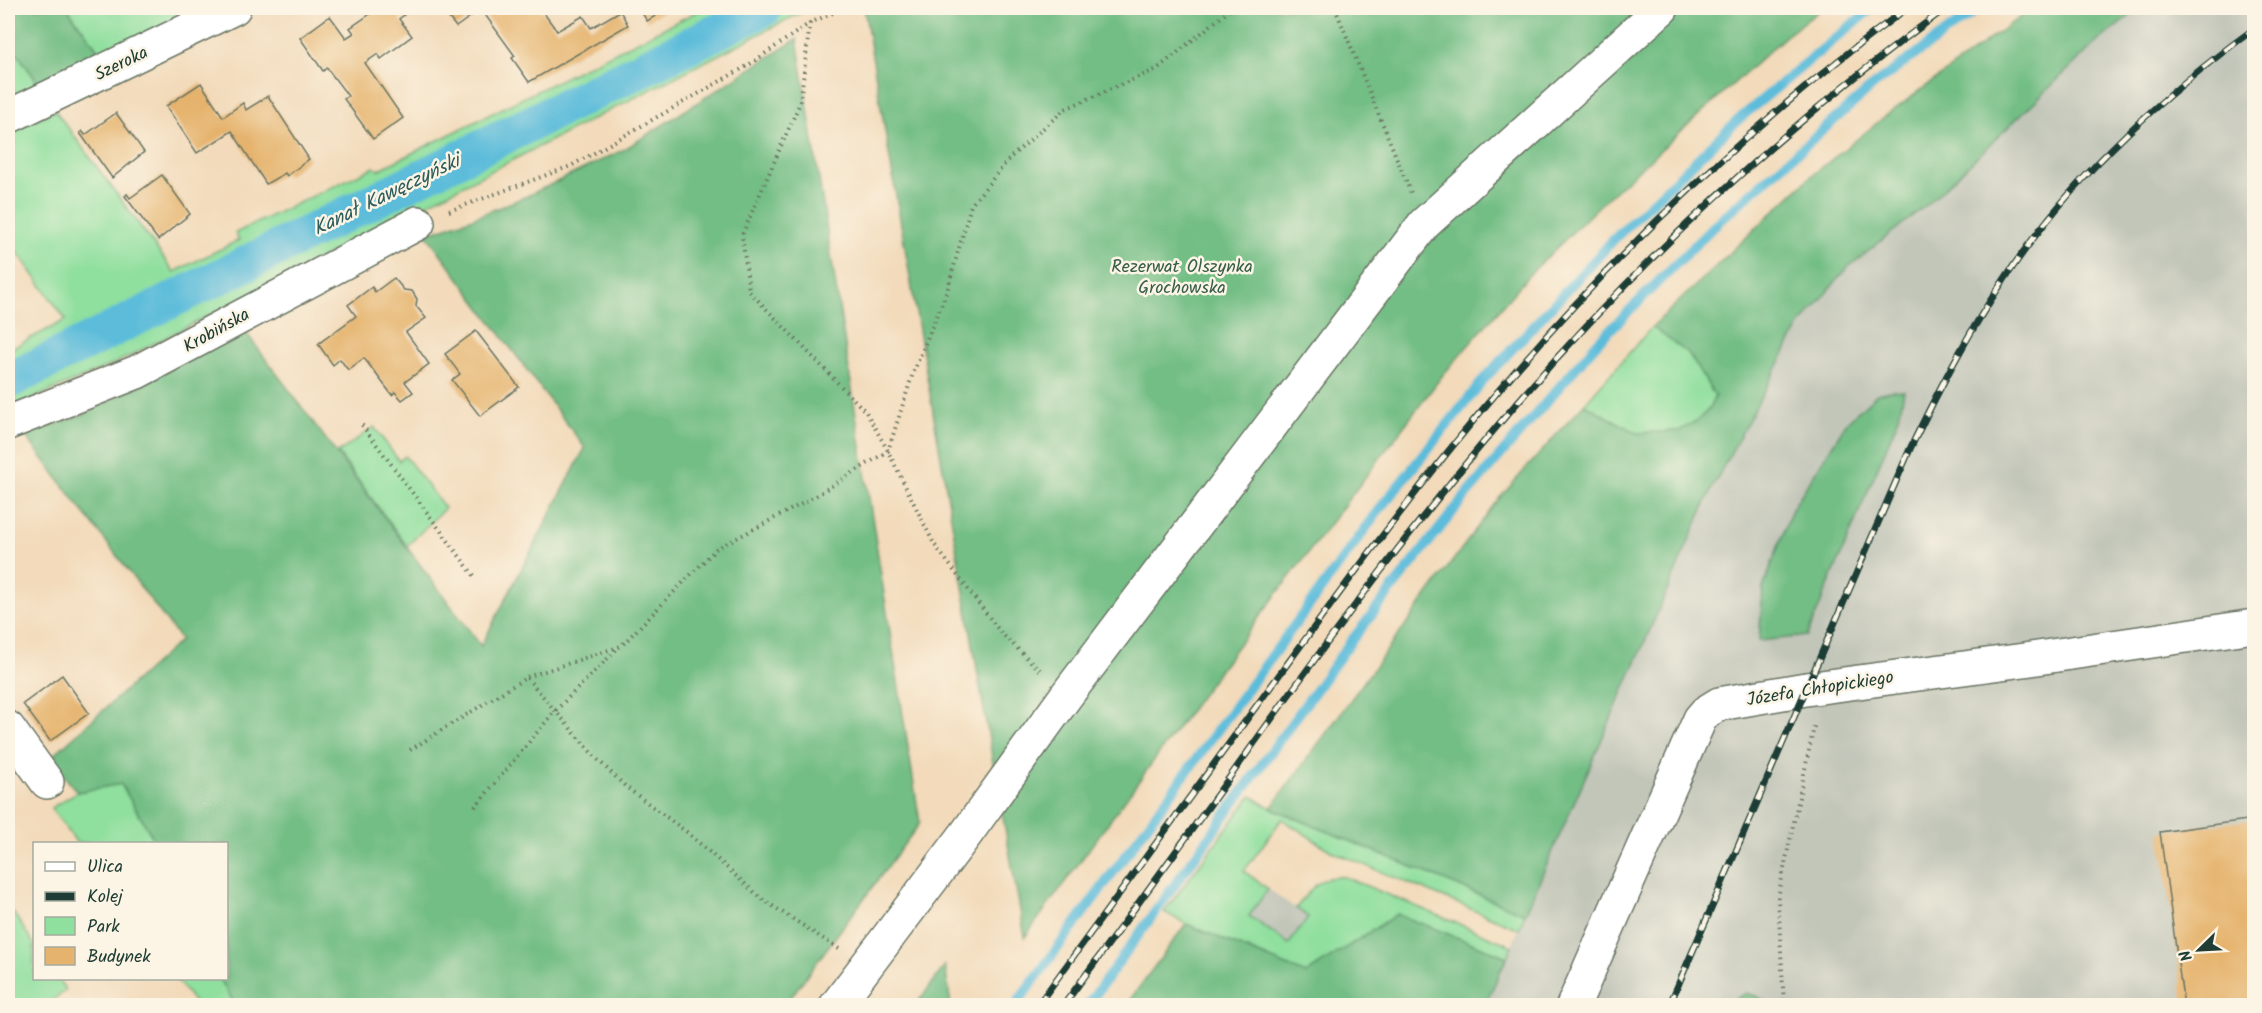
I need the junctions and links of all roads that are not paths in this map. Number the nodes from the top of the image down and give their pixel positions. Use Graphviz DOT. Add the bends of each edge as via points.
graph roads {
  1 [pos="234,8"];
  2 [pos="1662,8"];
  3 [pos="8,117"];
  4 [pos="418,223"];
  5 [pos="8,423"];
  6 [pos="2254,626"];
  7 [pos="8,728"];
  8 [pos="47,782"];
  9 [pos="836,1005"];
  10 [pos="1573,1005"];
  1 -- 3 [label="street, Szeroka"];
  2 -- 9 [label="street" via="1424,224"];
  4 -- 5 [label="street, Krobińska" via="137,372"];
  6 -- 10 [label="street, Józefa Chłopickiego" via="1719,704 1706,712 1682,760"];
  7 -- 8 [label="street"];
}
